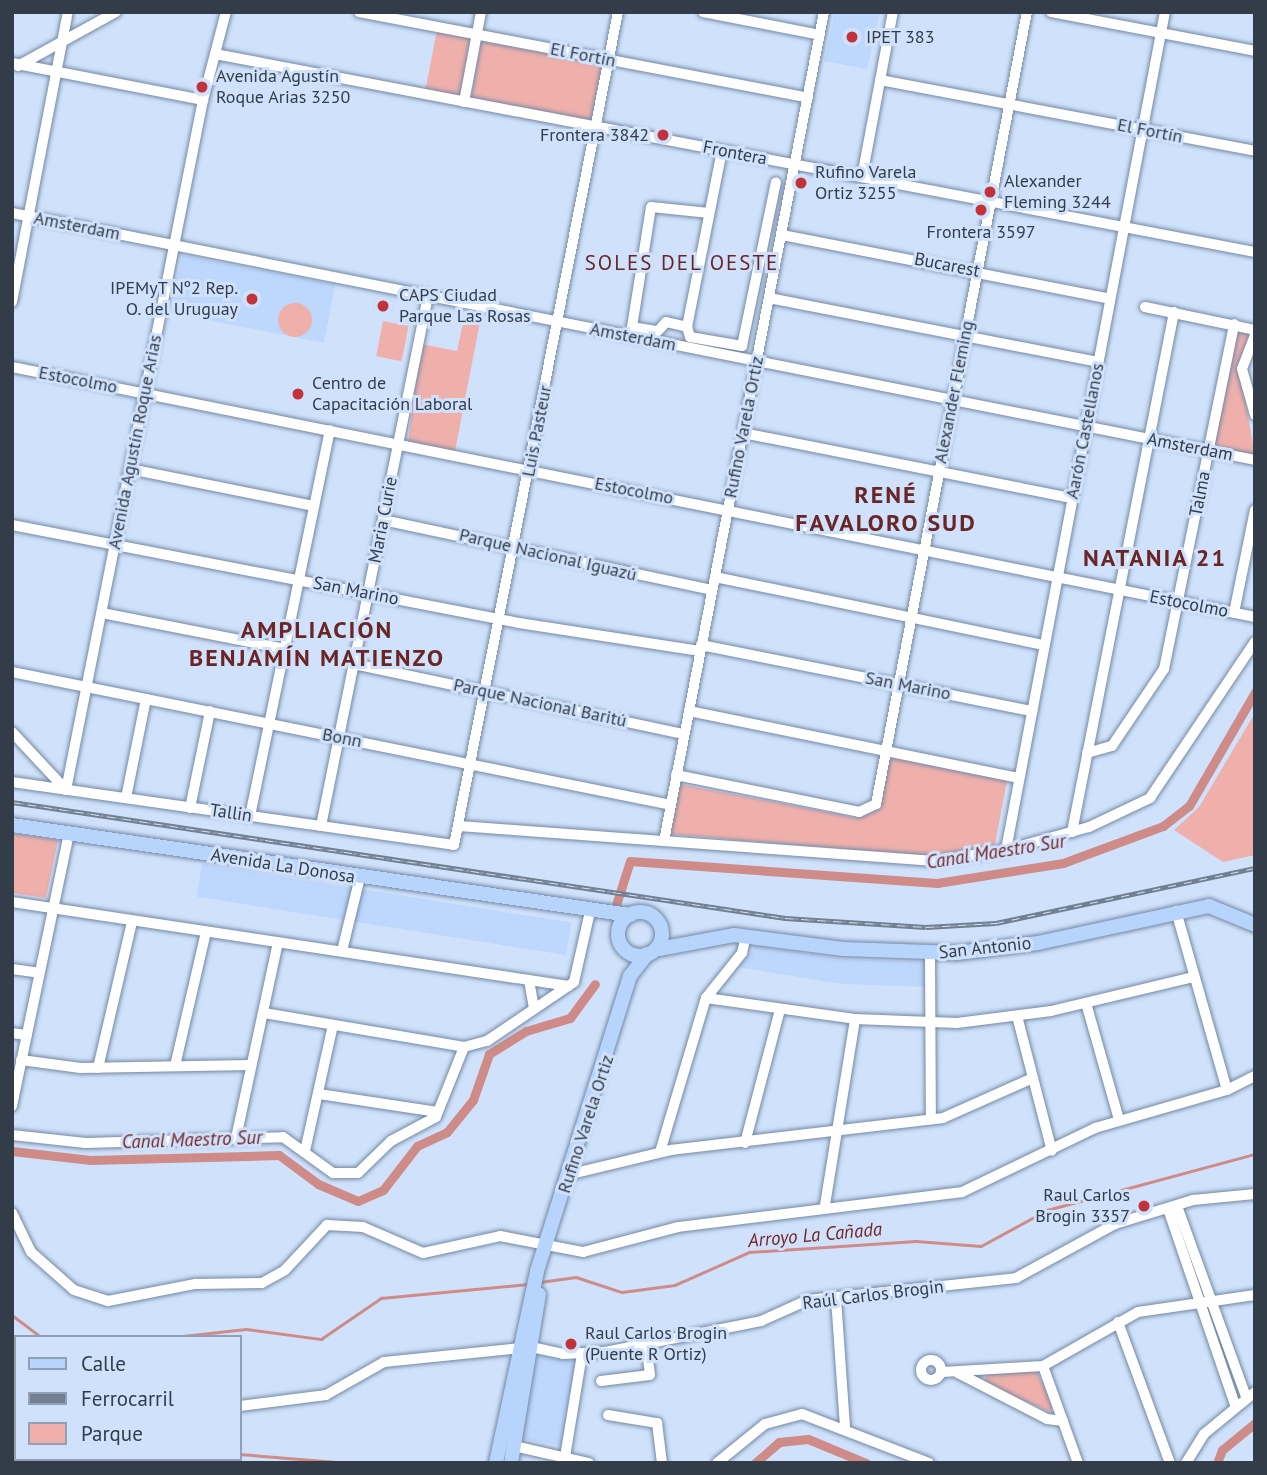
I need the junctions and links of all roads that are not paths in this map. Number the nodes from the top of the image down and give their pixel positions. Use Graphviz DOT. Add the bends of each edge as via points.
graph roads {
  1 [pos="68,12"];
  2 [pos="117,12"];
  3 [pos="226,12"];
  4 [pos="359,12"];
  5 [pos="481,12"];
  6 [pos="618,12"];
  7 [pos="703,12"];
  8 [pos="824,12"];
  9 [pos="893,12"];
  10 [pos="1027,12"];
  11 [pos="1051,12"];
  12 [pos="1165,12"];
  13 [pos="1161,33"];
  14 [pos="477,35"];
  15 [pos="820,35"];
  16 [pos="62,41"];
  17 [pos="1255,51"];
  18 [pos="215,54"];
  19 [pos="609,60"];
  20 [pos="15,66"];
  21 [pos="57,72"];
  22 [pos="880,80"];
  23 [pos="808,98"];
  24 [pos="203,100"];
  25 [pos="464,102"];
  26 [pos="1009,104"];
  27 [pos="596,127"];
  28 [pos="1143,130"];
  29 [pos="722,151"];
  30 [pos="1255,151"];
  31 [pos="795,165"];
  32 [pos="862,177"];
  33 [pos="776,182"];
  34 [pos="991,202"];
  35 [pos="12,213"];
  36 [pos="709,213"];
  37 [pos="29,216"];
  38 [pos="1124,227"];
  39 [pos="782,234"];
  40 [pos="174,245"];
  41 [pos="1255,252"];
  42 [pos="978,271"];
  43 [pos="428,296"];
  44 [pos="769,298"];
  45 [pos="1110,299"];
  46 [pos="12,302"];
  47 [pos="1145,307"];
  48 [pos="1174,312"];
  49 [pos="558,322"];
  50 [pos="1234,324"];
  51 [pos="687,327"];
  52 [pos="1255,330"];
  53 [pos="1255,335"];
  54 [pos="965,336"];
  55 [pos="757,361"];
  56 [pos="1098,362"];
  57 [pos="12,368"];
  58 [pos="145,393"];
  59 [pos="953,400"];
  60 [pos="1255,415"];
  61 [pos="1086,426"];
  62 [pos="330,430"];
  63 [pos="743,433"];
  64 [pos="1149,439"];
  65 [pos="398,444"];
  66 [pos="1208,451"];
  67 [pos="1255,460"];
  68 [pos="130,469"];
  69 [pos="530,470"];
  70 [pos="939,472"];
  71 [pos="1072,498"];
  72 [pos="314,506"];
  73 [pos="1255,510"];
  74 [pos="728,511"];
  75 [pos="383,520"];
  76 [pos="12,525"];
  77 [pos="115,545"];
  78 [pos="514,546"];
  79 [pos="924,550"];
  80 [pos="1057,577"];
  81 [pos="715,578"];
  82 [pos="298,580"];
  83 [pos="712,590"];
  84 [pos="1120,590"];
  85 [pos="368,594"];
  86 [pos="1178,601"];
  87 [pos="1234,612"];
  88 [pos="102,613"];
  89 [pos="1255,617"];
  90 [pos="911,618"];
  91 [pos="500,620"];
  92 [pos="1255,642"];
  93 [pos="1044,645"];
  94 [pos="701,648"];
  95 [pos="285,649"];
  96 [pos="354,664"];
  97 [pos="12,672"];
  98 [pos="899,684"];
  99 [pos="87,687"];
  100 [pos="487,692"];
  101 [pos="146,699"];
  102 [pos="210,711"];
  103 [pos="689,711"];
  104 [pos="1032,711"];
  105 [pos="269,723"];
  106 [pos="12,732"];
  107 [pos="684,734"];
  108 [pos="339,737"];
  109 [pos="886,750"];
  110 [pos="1087,753"];
  111 [pos="471,763"];
  112 [pos="676,775"];
  113 [pos="1019,778"];
  114 [pos="12,782"];
  115 [pos="66,790"];
  116 [pos="126,799"];
  117 [pos="671,805"];
  118 [pos="190,808"];
  119 [pos="250,816"];
  120 [pos="12,825"];
  121 [pos="321,826"];
  122 [pos="458,826"];
  123 [pos="1072,832"];
  124 [pos="69,834"];
  125 [pos="664,841"];
  126 [pos="450,845"];
  127 [pos="1006,850"];
  128 [pos="360,877"];
  129 [pos="12,902"];
  130 [pos="555,906"];
  131 [pos="53,909"];
  132 [pos="1176,911"];
  133 [pos="630,915"];
  134 [pos="589,916"];
  135 [pos="132,922"];
  136 [pos="1255,925"];
  137 [pos="665,926"];
  138 [pos="206,932"];
  139 [pos="708,935"];
  140 [pos="746,936"];
  141 [pos="618,940"];
  142 [pos="278,942"];
  143 [pos="342,951"];
  144 [pos="653,951"];
  145 [pos="930,953"];
  146 [pos="12,969"];
  147 [pos="39,973"];
  148 [pos="1194,976"];
  149 [pos="529,981"];
  150 [pos="569,986"];
  151 [pos="625,992"];
  152 [pos="706,998"];
  153 [pos="1086,1003"];
  154 [pos="534,1008"];
  155 [pos="780,1010"];
  156 [pos="264,1013"];
  157 [pos="1017,1016"];
  158 [pos="855,1019"];
  159 [pos="930,1022"];
  160 [pos="333,1026"];
  161 [pos="12,1033"];
  162 [pos="27,1035"];
  163 [pos="464,1047"];
  164 [pos="22,1060"];
  165 [pos="251,1065"];
  166 [pos="175,1066"];
  167 [pos="98,1068"];
  168 [pos="1255,1076"];
  169 [pos="1032,1078"];
  170 [pos="1227,1090"];
  171 [pos="318,1094"];
  172 [pos="13,1102"];
  173 [pos="439,1112"];
  174 [pos="931,1119"];
  175 [pos="1119,1120"];
  176 [pos="837,1127"];
  177 [pos="12,1135"];
  178 [pos="236,1138"];
  179 [pos="745,1143"];
  180 [pos="305,1151"];
  181 [pos="1052,1151"];
  182 [pos="660,1152"];
  183 [pos="567,1175"];
  184 [pos="1255,1194"];
  185 [pos="825,1205"];
  186 [pos="1172,1208"];
  187 [pos="12,1213"];
  188 [pos="546,1251"];
  189 [pos="1255,1295"];
  190 [pos="836,1298"];
  191 [pos="1204,1299"];
  192 [pos="1118,1322"];
  193 [pos="646,1343"];
  194 [pos="524,1348"];
  195 [pos="582,1354"];
  196 [pos="1043,1366"];
  197 [pos="942,1372"];
  198 [pos="958,1373"];
  199 [pos="601,1381"];
  200 [pos="1250,1395"];
  201 [pos="1235,1405"];
  202 [pos="242,1406"];
  203 [pos="608,1415"];
  204 [pos="1063,1421"];
  205 [pos="845,1426"];
  206 [pos="514,1446"];
  207 [pos="565,1457"];
  208 [pos="496,1463"];
  209 [pos="511,1463"];
  210 [pos="589,1463"];
  211 [pos="662,1463"];
  212 [pos="717,1463"];
  213 [pos="929,1463"];
  214 [pos="1078,1463"];
  215 [pos="1170,1463"];
  216 [pos="1186,1463"];
  1 -- 16 [label="street"];
  2 -- 16 [label="street"];
  3 -- 18 [label="street, Avenida Agustín Roque Arias"];
  4 -- 14 [label="street, El Fortín"];
  5 -- 14 [label="street"];
  6 -- 19 [label="street, Luis Pasteur"];
  7 -- 15 [label="street"];
  8 -- 15 [label="street, Rufino Varela Ortiz"];
  9 -- 22 [label="street"];
  10 -- 26 [label="street, Alexander Fleming"];
  11 -- 13 [label="street"];
  12 -- 13 [label="street, Aarón Castellanos"];
  13 -- 17 [label="street"];
  13 -- 28 [label="street, Aarón Castellanos"];
  14 -- 19 [label="street, El Fortín"];
  14 -- 25 [label="street"];
  15 -- 23 [label="street, Rufino Varela Ortiz"];
  16 -- 20 [label="street"];
  16 -- 21 [label="street"];
  18 -- 24 [label="street, Avenida Agustín Roque Arias"];
  18 -- 25 [label="street, Frontera"];
  19 -- 23 [label="street, El Fortín"];
  19 -- 27 [label="street, Luis Pasteur"];
  20 -- 21 [label="street"];
  21 -- 24 [label="street"];
  21 -- 37 [label="street"];
  22 -- 26 [label="street, El Fortín"];
  22 -- 32 [label="street"];
  23 -- 31 [label="street, Rufino Varela Ortiz"];
  24 -- 40 [label="street, Avenida Agustín Roque Arias"];
  25 -- 27 [label="street, Frontera"];
  26 -- 28 [label="street, El Fortín"];
  26 -- 34 [label="street, Alexander Fleming"];
  27 -- 29 [label="street, Frontera"];
  27 -- 49 [label="street, Luis Pasteur"];
  28 -- 30 [label="street, El Fortín"];
  28 -- 38 [label="street, Aarón Castellanos"];
  29 -- 31 [label="street, Frontera"];
  29 -- 36 [label="street"];
  31 -- 32 [label="street, Frontera"];
  31 -- 39 [label="street, Rufino Varela Ortiz"];
  32 -- 34 [label="street, Frontera"];
  33 -- 51 [label="street" via="744,342 737,347 690,337"];
  34 -- 38 [label="street, Frontera"];
  34 -- 42 [label="street, Alexander Fleming"];
  35 -- 37 [label="street, Amsterdam"];
  36 -- 51 [label="street"];
  36 -- 51 [label="street" via="653,204 629,321 655,331 663,323"];
  37 -- 40 [label="street, Amsterdam"];
  37 -- 46 [label="street"];
  38 -- 41 [label="street, Frontera"];
  38 -- 45 [label="street, Aarón Castellanos"];
  39 -- 42 [label="street, Bucarest"];
  39 -- 44 [label="street, Rufino Varela Ortiz"];
  40 -- 43 [label="street, Amsterdam"];
  40 -- 58 [label="street, Avenida Agustín Roque Arias"];
  42 -- 45 [label="street, Bucarest"];
  42 -- 54 [label="street, Alexander Fleming"];
  43 -- 49 [label="street, Amsterdam"];
  43 -- 65 [label="street, Maria Curie"];
  44 -- 54 [label="street"];
  44 -- 55 [label="street, Rufino Varela Ortiz"];
  45 -- 56 [label="street, Aarón Castellanos"];
  47 -- 48 [label="street"];
  48 -- 50 [label="street"];
  48 -- 64 [label="street"];
  49 -- 55 [label="street, Amsterdam"];
  49 -- 69 [label="street, Luis Pasteur"];
  50 -- 52 [label="street"];
  50 -- 66 [label="street, Talma"];
  53 -- 60 [label="street" via="1242,369"];
  54 -- 56 [label="street"];
  54 -- 59 [label="street, Alexander Fleming"];
  55 -- 59 [label="street, Amsterdam"];
  55 -- 63 [label="street, Rufino Varela Ortiz"];
  56 -- 61 [label="street, Aarón Castellanos"];
  57 -- 58 [label="street, Estocolmo"];
  58 -- 62 [label="street, Estocolmo"];
  58 -- 68 [label="street, Avenida Agustín Roque Arias"];
  59 -- 61 [label="street, Amsterdam"];
  59 -- 70 [label="street, Alexander Fleming"];
  61 -- 64 [label="street, Amsterdam"];
  61 -- 71 [label="street, Aarón Castellanos"];
  62 -- 65 [label="street, Estocolmo"];
  62 -- 72 [label="street"];
  63 -- 70 [label="street"];
  63 -- 74 [label="street, Rufino Varela Ortiz"];
  64 -- 66 [label="street, Amsterdam"];
  64 -- 84 [label="street"];
  65 -- 69 [label="street, Estocolmo"];
  65 -- 75 [label="street, Maria Curie"];
  66 -- 67 [label="street, Amsterdam"];
  66 -- 86 [label="street, Talma"];
  68 -- 72 [label="street"];
  68 -- 77 [label="street, Avenida Agustín Roque Arias"];
  69 -- 74 [label="street, Estocolmo"];
  69 -- 78 [label="street, Luis Pasteur"];
  70 -- 71 [label="street"];
  70 -- 79 [label="street, Alexander Fleming"];
  71 -- 80 [label="street, Aarón Castellanos"];
  72 -- 82 [label="street"];
  73 -- 87 [label="street"];
  74 -- 79 [label="street, Estocolmo"];
  74 -- 81 [label="street, Rufino Varela Ortiz"];
  75 -- 78 [label="street, Parque Nacional Iguazú"];
  75 -- 85 [label="street, Maria Curie"];
  76 -- 77 [label="street, San Marino"];
  77 -- 82 [label="street, San Marino"];
  77 -- 88 [label="street, Avenida Agustín Roque Arias"];
  78 -- 83 [label="street, Parque Nacional Iguazú"];
  78 -- 91 [label="street, Luis Pasteur"];
  79 -- 80 [label="street, Estocolmo"];
  79 -- 90 [label="street, Alexander Fleming"];
  80 -- 84 [label="street, Estocolmo"];
  80 -- 93 [label="street, Aarón Castellanos"];
  81 -- 83 [label="street, Rufino Varela Ortiz"];
  81 -- 90 [label="street"];
  82 -- 85 [label="street, San Marino"];
  82 -- 95 [label="street"];
  83 -- 94 [label="street, Rufino Varela Ortiz"];
  84 -- 86 [label="street, Estocolmo"];
  84 -- 110 [label="street"];
  85 -- 91 [label="street, San Marino"];
  85 -- 96 [label="street, Maria Curie"];
  86 -- 87 [label="street, Estocolmo"];
  86 -- 110 [label="street, Talma" via="1161,675 1112,746"];
  87 -- 89 [label="street, Estocolmo"];
  88 -- 95 [label="street"];
  88 -- 99 [label="street, Avenida Agustín Roque Arias"];
  90 -- 93 [label="street"];
  90 -- 98 [label="street, Alexander Fleming"];
  91 -- 94 [label="street, San Marino"];
  91 -- 100 [label="street, Luis Pasteur"];
  92 -- 123 [label="street" via="1155,794"];
  93 -- 104 [label="street, Aarón Castellanos"];
  94 -- 98 [label="street, San Marino"];
  94 -- 103 [label="street, Rufino Varela Ortiz"];
  95 -- 105 [label="street"];
  96 -- 100 [label="street, Parque Nacional Baritú"];
  96 -- 108 [label="street, Maria Curie"];
  97 -- 99 [label="street, Bonn"];
  98 -- 104 [label="street, San Marino"];
  98 -- 109 [label="street, Alexander Fleming"];
  99 -- 101 [label="street, Bonn"];
  99 -- 115 [label="street, Avenida Agustín Roque Arias"];
  100 -- 107 [label="street, Parque Nacional Baritú"];
  100 -- 111 [label="street, Luis Pasteur"];
  101 -- 102 [label="street, Bonn"];
  101 -- 116 [label="street"];
  102 -- 105 [label="street, Bonn"];
  102 -- 118 [label="street"];
  103 -- 107 [label="street, Rufino Varela Ortiz"];
  103 -- 109 [label="street"];
  104 -- 113 [label="street, Aarón Castellanos"];
  105 -- 108 [label="street, Bonn"];
  105 -- 119 [label="street"];
  106 -- 115 [label="street"];
  107 -- 112 [label="street, Rufino Varela Ortiz"];
  108 -- 111 [label="street, Bonn"];
  108 -- 121 [label="street, Maria Curie"];
  109 -- 112 [label="street, Alexander Fleming" via="871,811"];
  109 -- 113 [label="street"];
  110 -- 123 [label="street"];
  111 -- 117 [label="street, Bonn"];
  111 -- 122 [label="street, Luis Pasteur"];
  112 -- 117 [label="street, Rufino Varela Ortiz"];
  113 -- 127 [label="street, Aarón Castellanos"];
  114 -- 115 [label="street, Tallin"];
  115 -- 116 [label="street, Tallin"];
  116 -- 118 [label="street, Tallin"];
  117 -- 125 [label="street, Rufino Varela Ortiz"];
  118 -- 119 [label="street, Tallin"];
  119 -- 121 [label="street, Tallin"];
  120 -- 124 [label="main road, Avenida La Donosa"];
  121 -- 126 [label="street, Tallin"];
  122 -- 125 [label="street"];
  122 -- 126 [label="street, Luis Pasteur"];
  123 -- 127 [label="street"];
  124 -- 128 [label="main road, Avenida La Donosa"];
  124 -- 131 [label="street"];
  125 -- 127 [label="street" via="935,861"];
  128 -- 130 [label="main road, Avenida La Donosa"];
  128 -- 143 [label="street"];
  129 -- 131 [label="street"];
  130 -- 133 [label="main road, Avenida La Donosa"];
  130 -- 134 [label="main road, Avenida La Donosa"];
  131 -- 135 [label="street"];
  131 -- 147 [label="street"];
  132 -- 136 [label="main road, San Antonio" via="1209,906"];
  132 -- 145 [label="main road, San Antonio" via="1038,943"];
  132 -- 148 [label="street"];
  133 -- 137 [label="main road, Avenida La Donosa"];
  133 -- 141 [label="main road" via="618,920"];
  134 -- 141 [label="main road, Avenida La Donosa"];
  134 -- 150 [label="street" via="577,977"];
  135 -- 138 [label="street"];
  135 -- 167 [label="street"];
  137 -- 139 [label="main road, San Antonio"];
  137 -- 144 [label="main road, Rufino Varela Ortiz"];
  138 -- 142 [label="street"];
  138 -- 166 [label="street"];
  139 -- 140 [label="main road, San Antonio"];
  139 -- 144 [label="main road, San Antonio"];
  140 -- 145 [label="main road, San Antonio"];
  140 -- 152 [label="street" via="742,953"];
  141 -- 144 [label="main road, Avenida La Donosa"];
  141 -- 151 [label="main road, Rufino Varela Ortiz"];
  142 -- 143 [label="street"];
  142 -- 156 [label="street"];
  143 -- 149 [label="street"];
  144 -- 151 [label="main road, Rufino Varela Ortiz"];
  145 -- 159 [label="street"];
  146 -- 147 [label="street"];
  147 -- 162 [label="street"];
  148 -- 153 [label="street"];
  148 -- 170 [label="street"];
  149 -- 150 [label="street"];
  149 -- 154 [label="street"];
  150 -- 154 [label="street"];
  151 -- 183 [label="main road, Rufino Varela Ortiz"];
  152 -- 155 [label="street"];
  152 -- 182 [label="street"];
  153 -- 157 [label="street"];
  153 -- 175 [label="street"];
  154 -- 163 [label="street" via="480,1045"];
  155 -- 158 [label="street"];
  155 -- 179 [label="street"];
  156 -- 160 [label="street"];
  156 -- 165 [label="street"];
  157 -- 159 [label="street"];
  157 -- 169 [label="street"];
  158 -- 159 [label="street"];
  158 -- 176 [label="street"];
  159 -- 174 [label="street"];
  160 -- 163 [label="street"];
  160 -- 171 [label="street"];
  161 -- 162 [label="street"];
  162 -- 164 [label="street"];
  163 -- 173 [label="street"];
  164 -- 167 [label="street"];
  164 -- 172 [label="street"];
  165 -- 166 [label="street"];
  165 -- 178 [label="street"];
  166 -- 167 [label="street"];
  168 -- 170 [label="street"];
  169 -- 174 [label="street"];
  169 -- 181 [label="street"];
  170 -- 175 [label="street"];
  171 -- 173 [label="street"];
  171 -- 180 [label="street"];
  173 -- 180 [label="street" via="351,1175 333,1173"];
  174 -- 176 [label="street"];
  175 -- 181 [label="street"];
  176 -- 179 [label="street"];
  176 -- 185 [label="street"];
  177 -- 178 [label="street" via="86,1143"];
  178 -- 180 [label="street" via="283,1137"];
  179 -- 182 [label="street"];
  181 -- 185 [label="street" via="962,1192"];
  182 -- 183 [label="street"];
  183 -- 188 [label="main road, Rufino Varela Ortiz"];
  184 -- 186 [label="street, Raúl Carlos Brogin"];
  185 -- 188 [label="street" via="739,1224 678,1227 583,1252"];
  186 -- 190 [label="street, Raúl Carlos Brogin" via="1103,1229 1028,1275"];
  186 -- 191 [label="street"];
  187 -- 188 [label="street" via="31,1252 74,1290 108,1301 195,1284 262,1283 285,1270 327,1225 363,1227 423,1253 491,1236"];
  188 -- 194 [label="main road, Rufino Varela Ortiz"];
  189 -- 191 [label="street"];
  190 -- 193 [label="street, Raúl Carlos Brogin" via="801,1301 761,1321"];
  190 -- 205 [label="street"];
  191 -- 192 [label="street"];
  191 -- 200 [label="street"];
  191 -- 201 [label="street"];
  192 -- 196 [label="street"];
  192 -- 215 [label="street"];
  193 -- 195 [label="street, Raúl Carlos Brogin"];
  193 -- 199 [label="street" via="648,1377"];
  194 -- 195 [label="street, Raúl Carlos Brogin"];
  194 -- 202 [label="street, Raúl Carlos Brogin" via="468,1358 384,1362 326,1395 265,1408"];
  194 -- 206 [label="main road"];
  194 -- 208 [label="main road"];
  195 -- 207 [label="street"];
  196 -- 198 [label="street"];
  196 -- 204 [label="street"];
  197 -- 198 [label="street"];
  198 -- 204 [label="street" via="969,1384"];
  200 -- 201 [label="street"];
  201 -- 216 [label="street" via="1204,1434"];
  203 -- 211 [label="street" via="657,1423"];
  204 -- 214 [label="street"];
  205 -- 212 [label="street" via="802,1414 772,1421"];
  205 -- 213 [label="street"];
  206 -- 207 [label="street"];
  206 -- 209 [label="main road"];
  207 -- 210 [label="street"];
}
